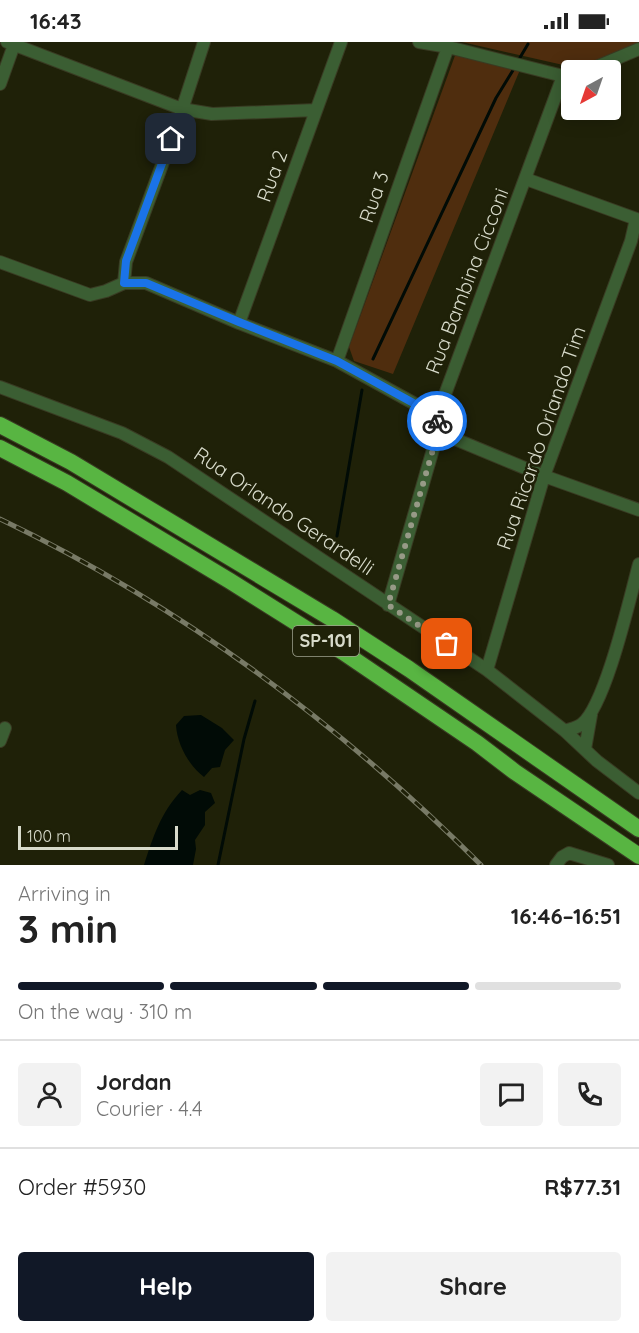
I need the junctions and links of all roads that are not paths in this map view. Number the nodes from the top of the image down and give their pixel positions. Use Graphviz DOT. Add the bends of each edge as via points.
graph roads {
  1 [pos="204,42"];
  2 [pos="341,42"];
  3 [pos="419,42"];
  4 [pos="12,43"];
  5 [pos="448,47"];
  6 [pos="639,49"];
  7 [pos="613,60"];
  8 [pos="561,74"];
  9 [pos="0,84"];
  10 [pos="561,90"];
  11 [pos="182,109"];
  12 [pos="316,110"];
  13 [pos="526,179"];
  14 [pos="638,220"];
  15 [pos="0,262"];
  16 [pos="124,283"];
  17 [pos="239,322"];
  18 [pos="337,361"];
  19 [pos="0,387"];
  20 [pos="437,416"];
  21 [pos="0,425"];
  22 [pos="438,432"];
  23 [pos="0,448"];
  24 [pos="544,476"];
  25 [pos="639,510"];
  26 [pos="639,564"];
  27 [pos="388,605"];
  28 [pos="487,670"];
  29 [pos="592,711"];
  30 [pos="5,728"];
  31 [pos="565,731"];
  32 [pos="0,741"];
  33 [pos="585,749"];
  34 [pos="515,772"];
  35 [pos="639,793"];
  36 [pos="639,829"];
  37 [pos="639,856"];
  38 [pos="556,865"];
  39 [pos="608,865"];
  40 [pos="632,865"];
  1 -- 11 [label="street"];
  2 -- 12 [label="street, Rua 2"];
  3 -- 5 [label="street"];
  4 -- 9 [label="street"];
  4 -- 11 [label="street"];
  5 -- 8 [label="street"];
  5 -- 18 [label="street, Rua 3"];
  6 -- 7 [label="street"];
  10 -- 13 [label="street, Rua Bambina Cicconi"];
  11 -- 12 [label="street" via="213,114"];
  11 -- 16 [label="street" via="126,261"];
  12 -- 17 [label="street, Rua 2"];
  13 -- 14 [label="street"];
  13 -- 20 [label="street, Rua Bambina Cicconi"];
  14 -- 24 [label="street, Rua Ricardo Orlando Tim"];
  15 -- 16 [label="street" via="90,295"];
  16 -- 17 [label="street" via="146,283"];
  17 -- 18 [label="street"];
  18 -- 20 [label="street"];
  19 -- 27 [label="street, Rua Orlando Gerardelli" via="122,433 168,457"];
  20 -- 22 [label="street, Rua Bambina Cicconi"];
  21 -- 36 [label="highway, SP-101" via="71,462 332,619"];
  22 -- 24 [label="street"];
  22 -- 27 [label="street, Rua Bambina Cicconi"];
  23 -- 34 [label="highway, SP-101" via="67,483 230,581 353,659"];
  24 -- 25 [label="street"];
  24 -- 28 [label="street, Rua Ricardo Orlando Tim"];
  26 -- 29 [label="street" via="620,636"];
  27 -- 28 [label="street, Rua Orlando Gerardelli"];
  28 -- 31 [label="street, Rua Orlando Gerardelli"];
  29 -- 31 [label="street" via="583,723"];
  29 -- 33 [label="street"];
  30 -- 32 [label="street"];
  31 -- 33 [label="street, Rua Orlando Gerardelli"];
  33 -- 35 [label="street, Rua Orlando Gerardelli"];
  34 -- 37 [label="highway, SP-101"];
  34 -- 40 [label="highway"];
  38 -- 39 [label="street" via="569,853"];
}
